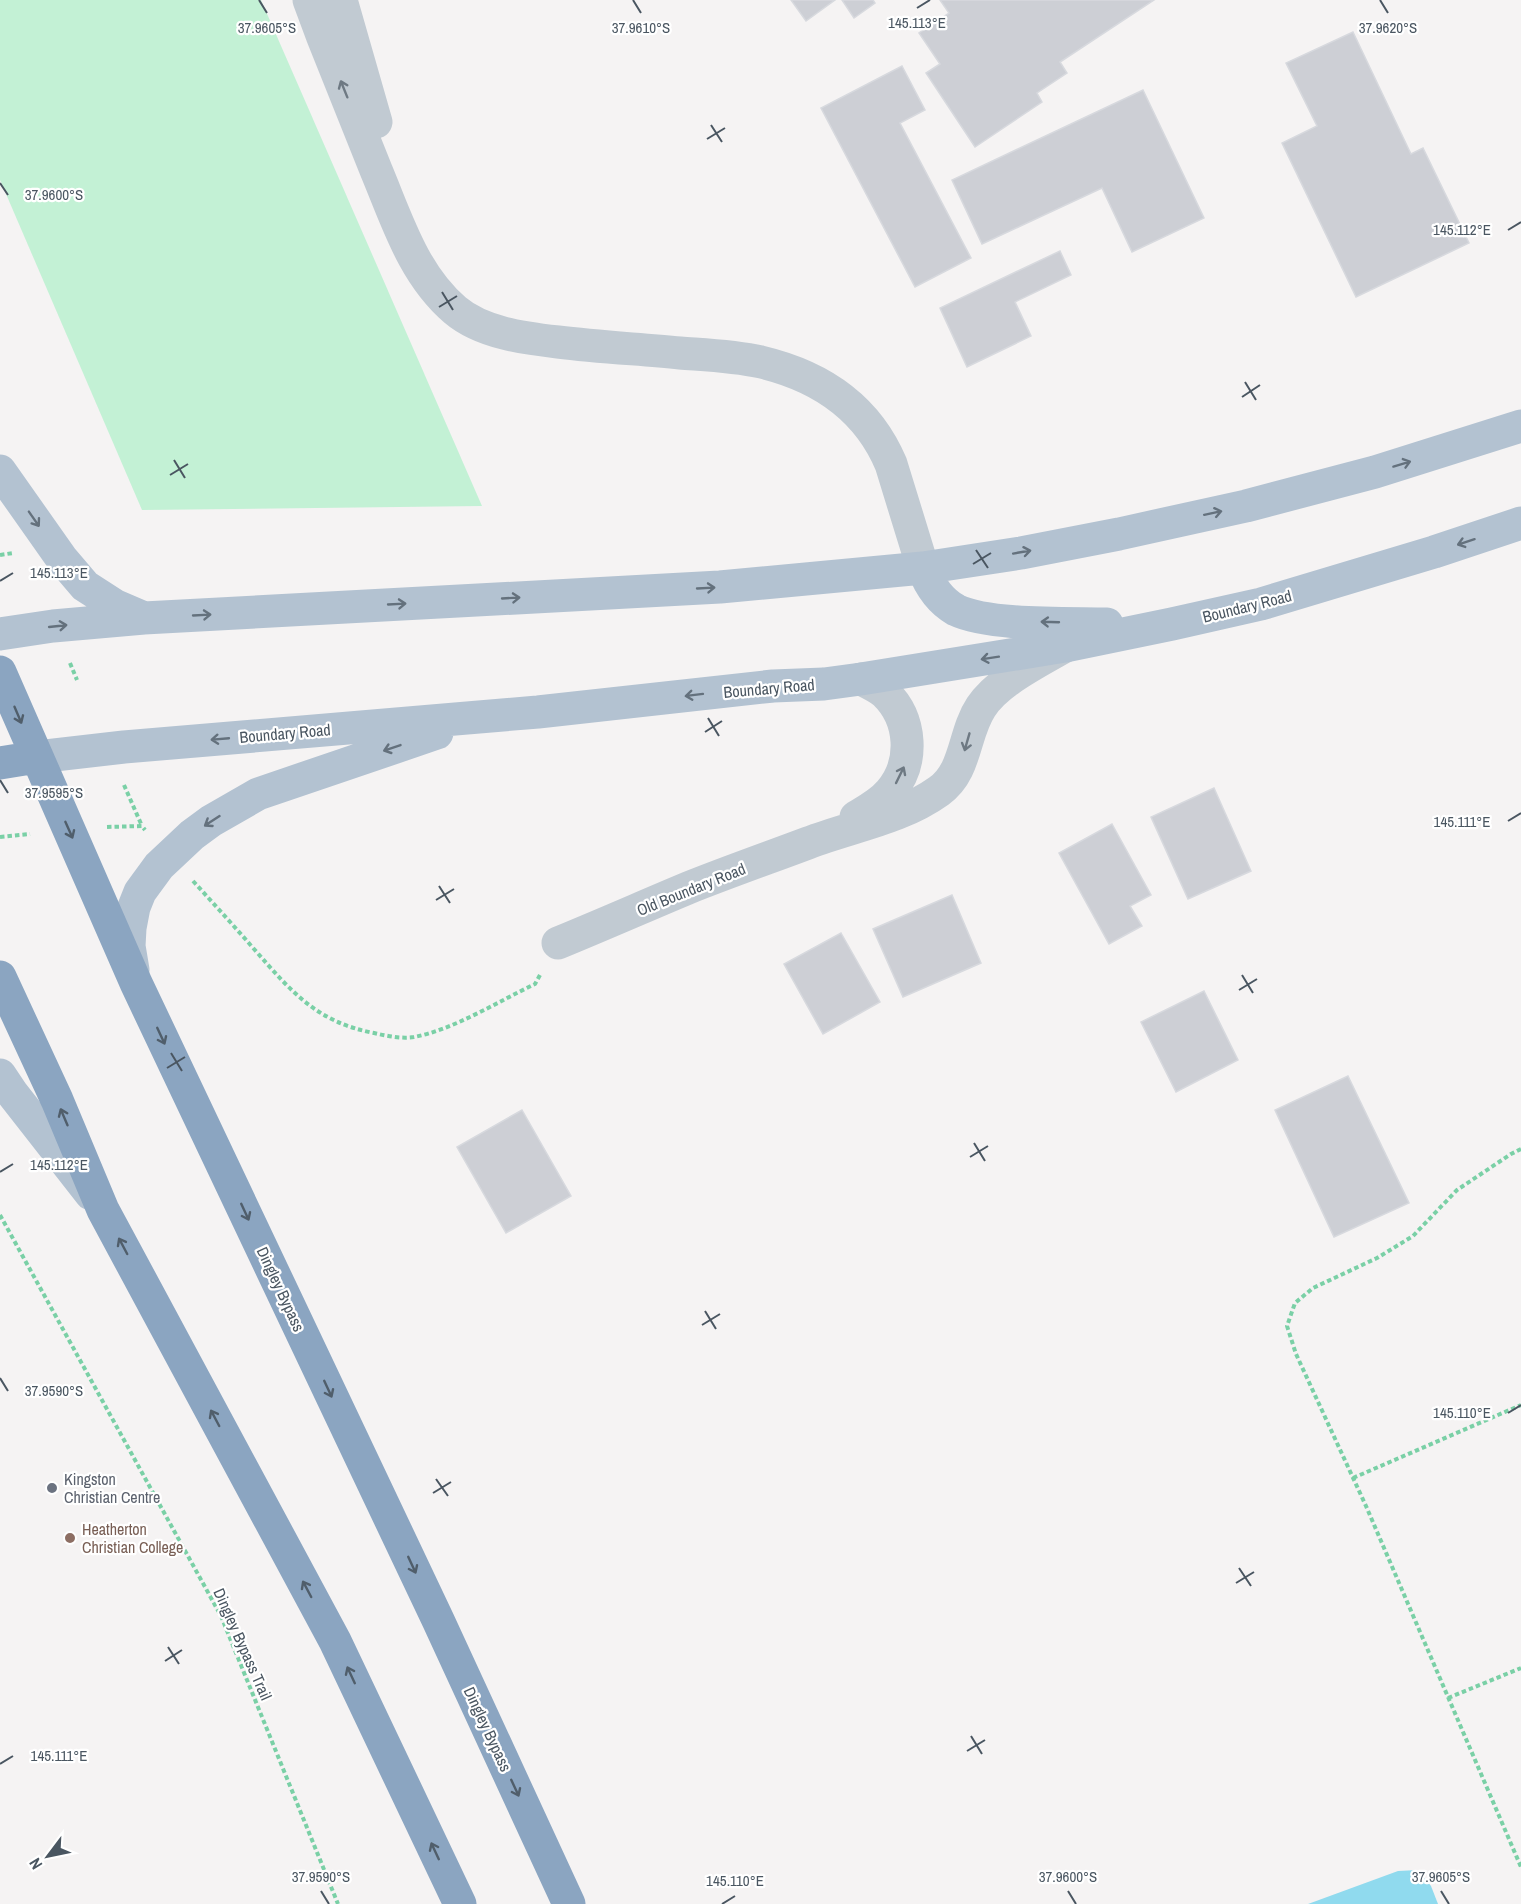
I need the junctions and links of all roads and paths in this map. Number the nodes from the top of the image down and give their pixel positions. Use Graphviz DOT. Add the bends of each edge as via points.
graph roads {
  1 [pos="309,0"];
  2 [pos="341,0"];
  3 [pos="414,260"];
  4 [pos="1521,426"];
  5 [pos="0,471"];
  6 [pos="1521,523"];
  7 [pos="922,568"];
  8 [pos="144,618"];
  9 [pos="1172,624"];
  10 [pos="0,634"];
  11 [pos="1065,646"];
  12 [pos="70,663"];
  13 [pos="0,672"];
  14 [pos="861,679"];
  15 [pos="77,680"];
  16 [pos="488,716"];
  17 [pos="37,758"];
  18 [pos="0,763"];
  19 [pos="124,785"];
  20 [pos="142,826"];
  21 [pos="69,830"];
  22 [pos="0,837"];
  23 [pos="824,837"];
  24 [pos="169,855"];
  25 [pos="558,943"];
  26 [pos="0,977"];
  27 [pos="136,983"];
  28 [pos="0,1076"];
  29 [pos="1521,1149"];
  30 [pos="103,1210"];
  31 [pos="0,1215"];
  32 [pos="1521,1405"];
  33 [pos="1353,1478"];
  34 [pos="1521,1668"];
  35 [pos="1448,1698"];
  36 [pos="1521,1867"];
  37 [pos="338,1904"];
  38 [pos="460,1904"];
  39 [pos="569,1904"];
  3 -- 1 [label="street, one-way"];
  2 -- 3 [label="street"];
  3 -- 7 [label="street" via="454,310 494,330 543,340 760,362 827,388 857,411 885,449"];
  7 -- 4 [label="main road, one-way" via="1043,548 1246,506 1375,472"];
  5 -- 8 [label="main road, one-way" via="85,586"];
  6 -- 9 [label="main road, Boundary Road, one-way" via="1261,604"];
  8 -- 7 [label="main road, one-way" via="720,587"];
  9 -- 7 [label="main road, one-way" via="977,617 946,603"];
  10 -- 8 [label="main road, one-way"];
  9 -- 11 [label="main road, Boundary Road"];
  11 -- 14 [label="main road, Boundary Road, one-way"];
  11 -- 23 [label="street, Old Boundary Road, one-way" via="985,700 958,767 945,787 893,816"];
  12 -- 15 [label="path"];
  13 -- 17 [label="highway, Dingley Bypass, one-way"];
  14 -- 16 [label="main road, Boundary Road, one-way"];
  23 -- 14 [label="street, Old Boundary Road, one-way" via="885,798 901,776 907,759 905,726 896,708 884,692"];
  16 -- 17 [label="main road, Boundary Road, one-way"];
  16 -- 24 [label="main road, one-way" via="258,794 211,821"];
  17 -- 18 [label="highway, Boundary Road"];
  17 -- 21 [label="highway, Dingley Bypass"];
  19 -- 20 [label="path"];
  20 -- 21 [label="path"];
  20 -- 24 [label="path"];
  21 -- 22 [label="path"];
  21 -- 27 [label="highway, Dingley Bypass, one-way"];
  23 -- 25 [label="street, Old Boundary Road"];
  24 -- 25 [label="path" via="305,1003 360,1030 401,1038 438,1030 535,984"];
  24 -- 27 [label="main road" via="145,883 131,917 129,946"];
  30 -- 26 [label="highway, one-way"];
  27 -- 39 [label="highway, Dingley Bypass, one-way"];
  28 -- 30 [label="main road"];
  29 -- 33 [label="path" via="1457,1190 1413,1236 1313,1288 1295,1303 1287,1326 1296,1354"];
  38 -- 30 [label="highway, one-way" via="335,1641"];
  31 -- 37 [label="path, Dingley Bypass Trail" via="221,1616"];
  32 -- 33 [label="path"];
  33 -- 35 [label="path"];
  34 -- 35 [label="path"];
  35 -- 36 [label="path"];
}
